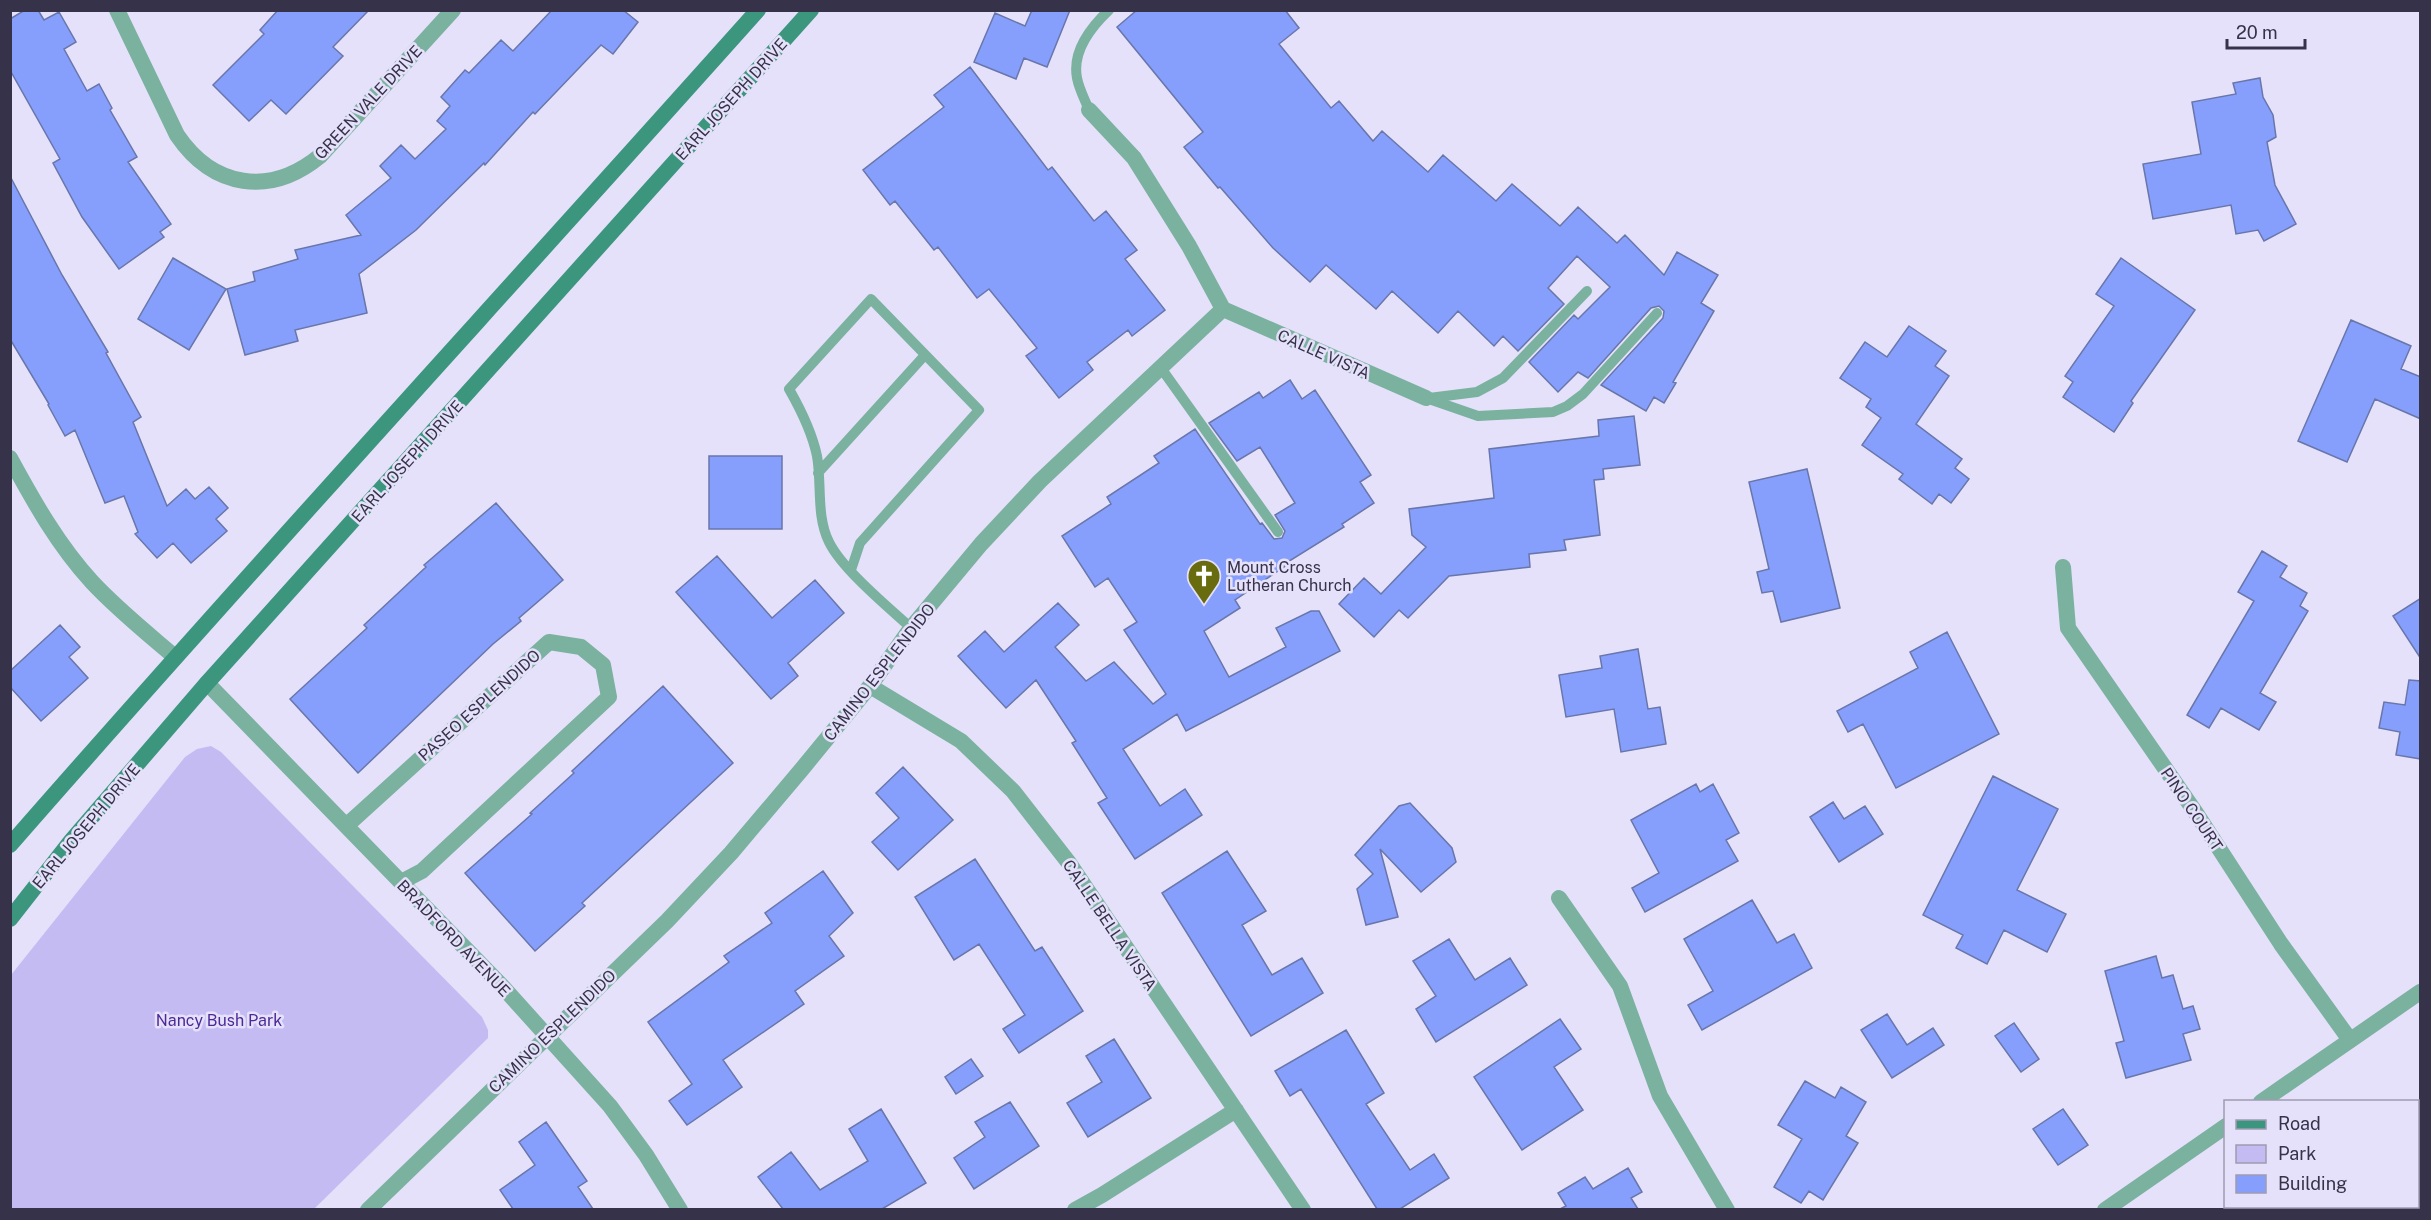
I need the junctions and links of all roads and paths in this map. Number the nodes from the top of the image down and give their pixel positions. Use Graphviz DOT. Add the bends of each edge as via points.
graph roads {
  1 [pos="117,10"];
  2 [pos="453,10"];
  3 [pos="758,10"];
  4 [pos="811,10"];
  5 [pos="1109,10"];
  6 [pos="1089,110"];
  7 [pos="1587,291"];
  8 [pos="1223,309"];
  9 [pos="1657,313"];
  10 [pos="925,355"];
  11 [pos="1161,368"];
  12 [pos="1426,398"];
  13 [pos="10,458"];
  14 [pos="818,473"];
  15 [pos="1278,532"];
  16 [pos="2063,567"];
  17 [pos="851,570"];
  18 [pos="911,628"];
  19 [pos="175,657"];
  20 [pos="207,683"];
  21 [pos="870,686"];
  22 [pos="346,826"];
  23 [pos="10,845"];
  24 [pos="401,882"];
  25 [pos="1559,898"];
  26 [pos="10,919"];
  27 [pos="2421,992"];
  28 [pos="546,1037"];
  29 [pos="2350,1040"];
  30 [pos="2262,1100"];
  31 [pos="1236,1110"];
  32 [pos="2224,1127"];
  33 [pos="368,1209"];
  34 [pos="680,1209"];
  35 [pos="1075,1209"];
  36 [pos="1303,1209"];
  37 [pos="1727,1209"];
  38 [pos="2105,1209"];
  1 -- 2 [label="street, GREEN VALE DRIVE" via="186,148 226,177 258,182 292,174 320,156"];
  3 -- 19 [label="main road"];
  4 -- 20 [label="main road, EARL JOSEPH DRIVE"];
  5 -- 6 [label="lane" via="1095,23 1077,62 1077,81"];
  6 -- 8 [label="street" via="1134,158"];
  7 -- 12 [label="lane" via="1503,378 1477,392"];
  8 -- 11 [label="street, CAMINO ESPLENDIDO"];
  8 -- 12 [label="street, CALLE VISTA"];
  9 -- 12 [label="lane" via="1583,394 1553,412 1478,416"];
  10 -- 14 [label="lane"];
  10 -- 14 [label="lane" via="871,299 796,381 789,389 806,419"];
  10 -- 17 [label="lane" via="980,410 860,543"];
  11 -- 15 [label="lane"];
  11 -- 18 [label="street, CAMINO ESPLENDIDO" via="1040,481"];
  13 -- 19 [label="street" via="68,552 120,609"];
  14 -- 17 [label="lane" via="828,542"];
  16 -- 29 [label="street, PINO COURT" via="2068,628"];
  17 -- 18 [label="lane"];
  18 -- 21 [label="street, CAMINO ESPLENDIDO"];
  19 -- 23 [label="main road"];
  20 -- 22 [label="street, BRADFORD AVENUE"];
  20 -- 26 [label="main road, EARL JOSEPH DRIVE" via="71,841"];
  21 -- 28 [label="street, CAMINO ESPLENDIDO" via="731,853 667,921"];
  21 -- 31 [label="street, CALLE BELLA VISTA" via="961,741 1013,791 1069,862"];
  22 -- 24 [label="street, BRADFORD AVENUE"];
  22 -- 24 [label="street, PASEO ESPLENDIDO" via="549,642 581,647 603,665 609,697 422,871"];
  24 -- 28 [label="street, BRADFORD AVENUE"];
  25 -- 37 [label="street" via="1620,986 1660,1096"];
  27 -- 29 [label="street"];
  28 -- 33 [label="street, CAMINO ESPLENDIDO"];
  28 -- 34 [label="street, BRADFORD AVENUE" via="610,1106"];
  29 -- 30 [label="street"];
  31 -- 35 [label="street"];
  31 -- 36 [label="street, CALLE BELLA VISTA"];
  32 -- 38 [label="street"];
}
